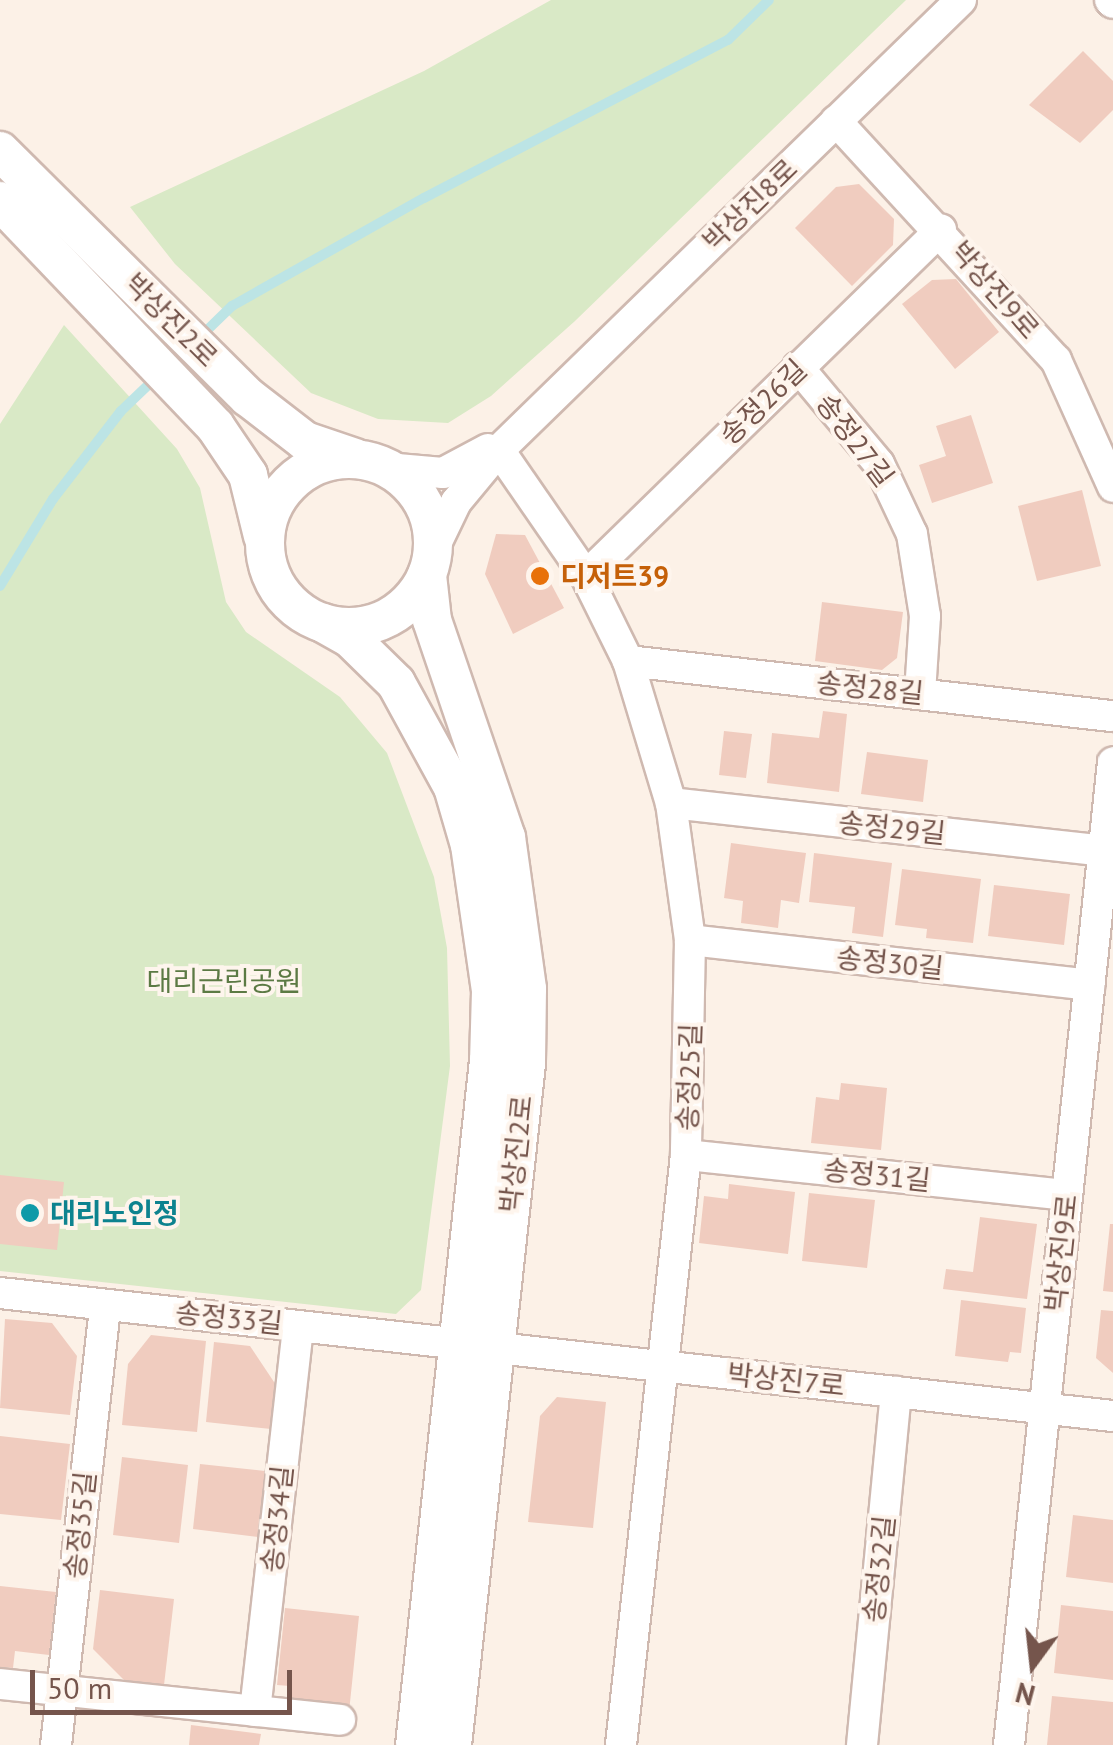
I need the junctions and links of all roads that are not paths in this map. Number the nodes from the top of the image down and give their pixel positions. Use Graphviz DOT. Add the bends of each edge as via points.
graph roads {
  1 [pos="961,0"];
  2 [pos="836,121"];
  3 [pos="0,151"];
  4 [pos="0,201"];
  5 [pos="941,230"];
  6 [pos="798,367"];
  7 [pos="538,411"];
  8 [pos="499,450"];
  9 [pos="374,464"];
  10 [pos="1113,486"];
  11 [pos="264,548"];
  12 [pos="430,562"];
  13 [pos="586,576"];
  14 [pos="323,623"];
  15 [pos="628,661"];
  16 [pos="920,694"];
  17 [pos="1113,716"];
  18 [pos="1113,762"];
  19 [pos="671,803"];
  20 [pos="1108,852"];
  21 [pos="690,940"];
  22 [pos="1089,985"];
  23 [pos="686,1154"];
  24 [pos="1067,1195"];
  25 [pos="0,1294"];
  26 [pos="104,1305"];
  27 [pos="298,1326"];
  28 [pos="477,1346"];
  29 [pos="663,1366"];
  30 [pos="896,1392"];
  31 [pos="1045,1408"];
  32 [pos="1113,1416"];
  33 [pos="0,1684"];
  34 [pos="62,1691"];
  35 [pos="255,1711"];
  36 [pos="340,1720"];
  37 [pos="56,1745"];
  38 [pos="415,1745"];
  39 [pos="452,1745"];
  40 [pos="622,1745"];
  41 [pos="862,1745"];
  42 [pos="1009,1745"];
  1 -- 2 [label="street, 박상진8로"];
  2 -- 5 [label="street, 박상진9로"];
  2 -- 7 [label="street, 박상진8로"];
  3 -- 9 [label="street, 박상진2로" via="292,432"];
  4 -- 11 [label="street, 박상진2로" via="187,396 248,475"];
  5 -- 6 [label="street, 송정26길"];
  5 -- 10 [label="street, 박상진9로" via="1056,360"];
  6 -- 13 [label="street, 송정26길"];
  6 -- 16 [label="street, 송정27길" via="879,464 912,534 925,616"];
  7 -- 8 [label="street, 박상진8로"];
  7 -- 9 [label="street, 박상진8로" via="443,473"];
  8 -- 12 [label="street, 박상진8로" via="456,502"];
  8 -- 13 [label="street, 송정25길"];
  9 -- 11 [label="street" via="313,467 292,481 267,524"];
  9 -- 12 [label="street, 박상진2로" via="422,502"];
  11 -- 14 [label="street, 박상진2로" via="282,595"];
  12 -- 14 [label="street" via="414,596 373,624"];
  12 -- 28 [label="street, 박상진2로" via="432,620 506,837 528,989 526,1064"];
  13 -- 15 [label="street, 송정25길"];
  14 -- 28 [label="street, 박상진2로" via="372,657 416,711 470,845 490,990"];
  15 -- 16 [label="street, 송정28길"];
  15 -- 19 [label="street, 송정25길"];
  16 -- 17 [label="street, 송정28길"];
  18 -- 20 [label="street, 박상진9로"];
  19 -- 20 [label="street, 송정29길"];
  19 -- 21 [label="street, 송정25길"];
  20 -- 22 [label="street, 박상진9로"];
  21 -- 22 [label="street, 송정30길"];
  21 -- 23 [label="street, 송정25길"];
  22 -- 24 [label="street, 박상진9로"];
  23 -- 24 [label="street, 송정31길"];
  23 -- 29 [label="street, 송정25길"];
  24 -- 31 [label="street, 박상진9로"];
  25 -- 26 [label="street, 송정33길"];
  26 -- 27 [label="street, 송정33길"];
  26 -- 34 [label="street, 송정35길"];
  27 -- 28 [label="street, 송정33길"];
  27 -- 35 [label="street, 송정34길"];
  28 -- 29 [label="street, 박상진7로"];
  28 -- 38 [label="street, 박상진2로"];
  28 -- 39 [label="street, 박상진2로"];
  29 -- 30 [label="street, 박상진7로"];
  29 -- 40 [label="street, 송정25길"];
  30 -- 31 [label="street, 박상진7로"];
  30 -- 41 [label="street, 송정32길"];
  31 -- 32 [label="street, 박상진7로"];
  31 -- 42 [label="street, 박상진9로"];
  33 -- 34 [label="street"];
  34 -- 35 [label="street"];
  34 -- 37 [label="street, 송정35길"];
  35 -- 36 [label="street"];
}
